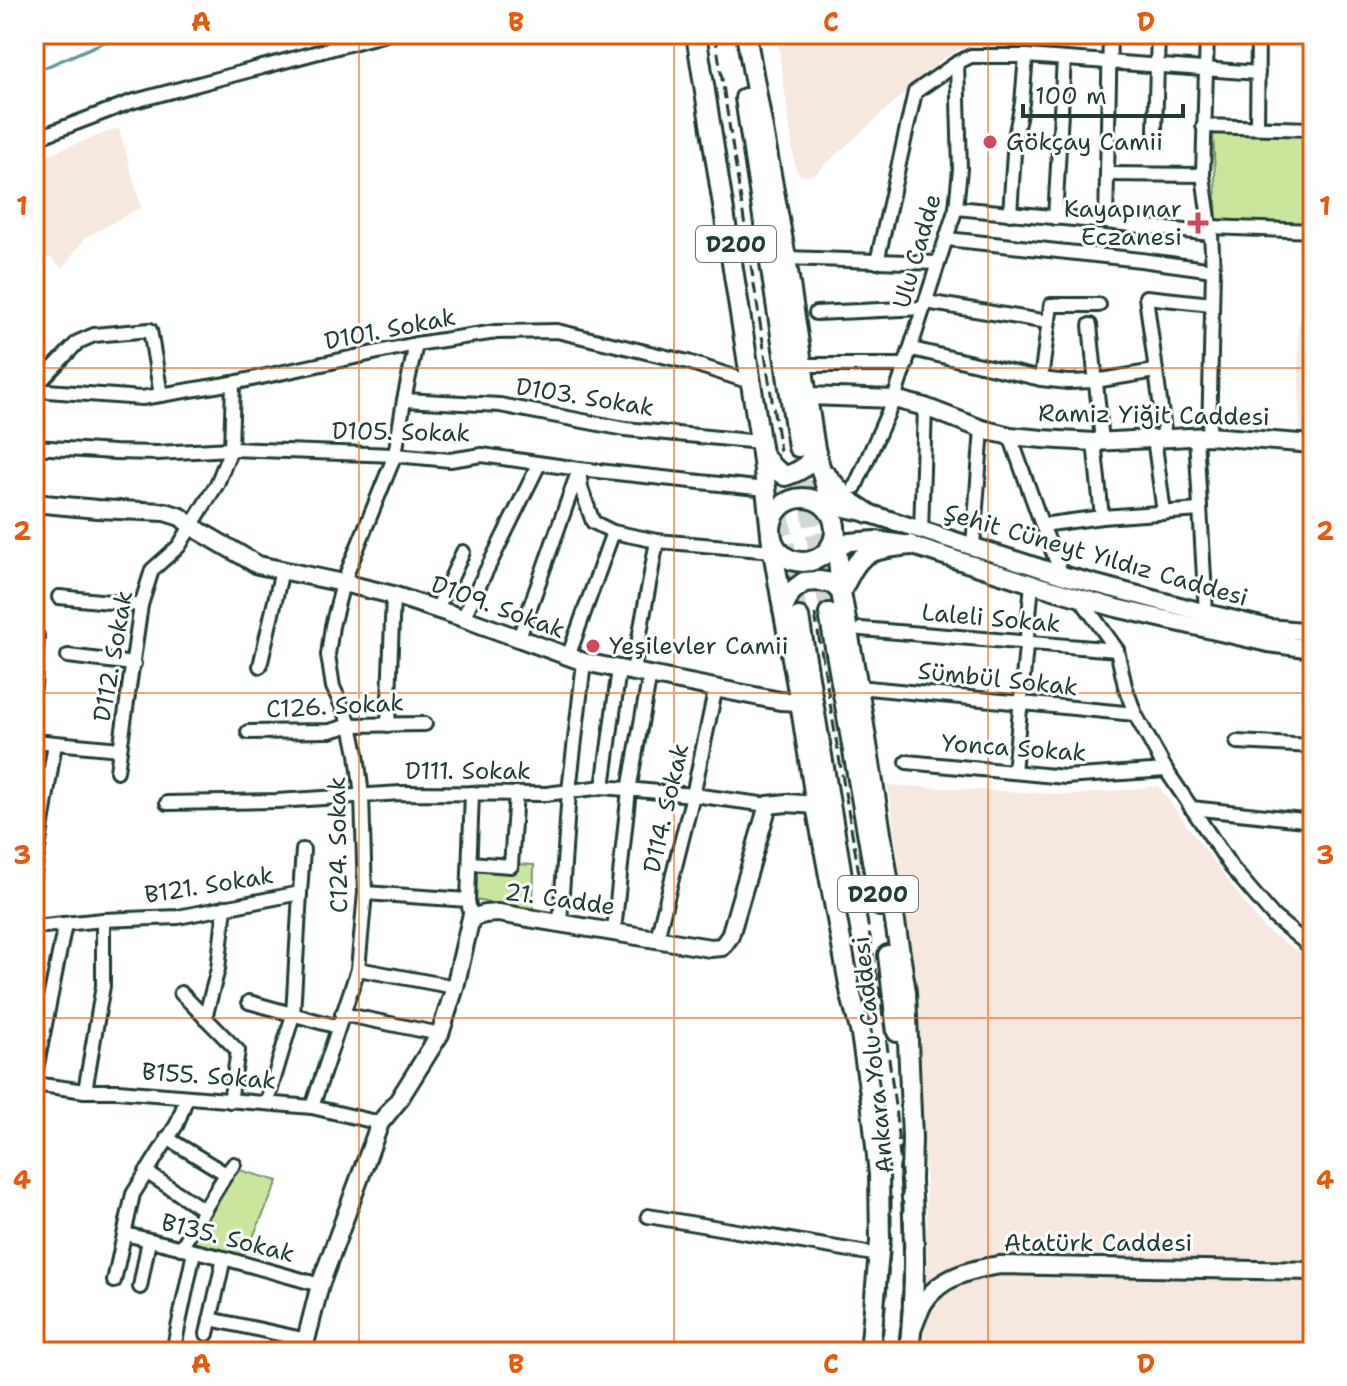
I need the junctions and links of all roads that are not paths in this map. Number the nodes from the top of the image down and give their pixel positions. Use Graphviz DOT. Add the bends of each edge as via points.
graph roads {
  1 [pos="386,34"];
  2 [pos="696,34"];
  3 [pos="703,34"];
  4 [pos="736,34"];
  5 [pos="746,34"];
  6 [pos="1110,34"];
  7 [pos="1158,34"];
  8 [pos="1207,34"];
  9 [pos="1258,34"];
  10 [pos="1026,56"];
  11 [pos="1064,59"];
  12 [pos="957,63"];
  13 [pos="1110,63"];
  14 [pos="1157,66"];
  15 [pos="1206,69"];
  16 [pos="1258,73"];
  17 [pos="1203,126"];
  18 [pos="1257,127"];
  19 [pos="1313,129"];
  20 [pos="1155,131"];
  21 [pos="34,139"];
  22 [pos="1108,174"];
  23 [pos="1203,175"];
  24 [pos="956,208"];
  25 [pos="1010,214"];
  26 [pos="1055,218"];
  27 [pos="1106,222"];
  28 [pos="1211,231"];
  29 [pos="1313,231"];
  30 [pos="947,239"];
  31 [pos="786,258"];
  32 [pos="877,262"];
  33 [pos="938,263"];
  34 [pos="1213,270"];
  35 [pos="1212,304"];
  36 [pos="925,305"];
  37 [pos="1099,305"];
  38 [pos="816,313"];
  39 [pos="1048,322"];
  40 [pos="1090,325"];
  41 [pos="416,344"];
  42 [pos="912,349"];
  43 [pos="803,365"];
  44 [pos="906,365"];
  45 [pos="1155,371"];
  46 [pos="1041,379"];
  47 [pos="1095,381"];
  48 [pos="750,382"];
  49 [pos="233,383"];
  50 [pos="34,389"];
  51 [pos="161,395"];
  52 [pos="808,396"];
  53 [pos="894,399"];
  54 [pos="404,400"];
  55 [pos="925,407"];
  56 [pos="982,429"];
  57 [pos="1010,436"];
  58 [pos="1202,436"];
  59 [pos="1159,438"];
  60 [pos="1098,441"];
  61 [pos="1313,444"];
  62 [pos="34,447"];
  63 [pos="807,448"];
  64 [pos="231,449"];
  65 [pos="763,450"];
  66 [pos="395,455"];
  67 [pos="539,464"];
  68 [pos="579,469"];
  69 [pos="821,469"];
  70 [pos="855,487"];
  71 [pos="766,489"];
  72 [pos="34,503"];
  73 [pos="826,504"];
  74 [pos="1200,510"];
  75 [pos="868,513"];
  76 [pos="1164,513"];
  77 [pos="1102,517"];
  78 [pos="1042,525"];
  79 [pos="191,526"];
  80 [pos="613,532"];
  81 [pos="916,538"];
  82 [pos="657,541"];
  83 [pos="772,542"];
  84 [pos="973,546"];
  85 [pos="463,552"];
  86 [pos="830,552"];
  87 [pos="282,570"];
  88 [pos="1062,575"];
  89 [pos="343,583"];
  90 [pos="1032,584"];
  91 [pos="841,592"];
  92 [pos="393,595"];
  93 [pos="59,597"];
  94 [pos="1080,598"];
  95 [pos="141,605"];
  96 [pos="437,609"];
  97 [pos="791,613"];
  98 [pos="829,613"];
  99 [pos="1206,613"];
  100 [pos="463,618"];
  101 [pos="861,629"];
  102 [pos="1313,632"];
  103 [pos="36,636"];
  104 [pos="519,638"];
  105 [pos="1026,643"];
  106 [pos="1313,649"];
  107 [pos="1117,650"];
  108 [pos="68,656"];
  109 [pos="576,660"];
  110 [pos="134,664"];
  111 [pos="260,666"];
  112 [pos="626,670"];
  113 [pos="650,674"];
  114 [pos="34,687"];
  115 [pos="716,687"];
  116 [pos="858,687"];
  117 [pos="800,702"];
  118 [pos="1020,704"];
  119 [pos="1135,714"];
  120 [pos="425,724"];
  121 [pos="351,725"];
  122 [pos="388,725"];
  123 [pos="248,732"];
  124 [pos="34,741"];
  125 [pos="1237,742"];
  126 [pos="55,743"];
  127 [pos="1313,746"];
  128 [pos="120,749"];
  129 [pos="907,762"];
  130 [pos="1166,770"];
  131 [pos="117,771"];
  132 [pos="1014,772"];
  133 [pos="603,787"];
  134 [pos="629,790"];
  135 [pos="569,791"];
  136 [pos="472,793"];
  137 [pos="516,793"];
  138 [pos="693,795"];
  139 [pos="362,796"];
  140 [pos="167,803"];
  141 [pos="768,805"];
  142 [pos="816,805"];
  143 [pos="1191,808"];
  144 [pos="1313,821"];
  145 [pos="303,850"];
  146 [pos="470,863"];
  147 [pos="34,874"];
  148 [pos="300,893"];
  149 [pos="365,893"];
  150 [pos="468,900"];
  151 [pos="225,907"];
  152 [pos="471,918"];
  153 [pos="103,920"];
  154 [pos="560,923"];
  155 [pos="65,924"];
  156 [pos="34,927"];
  157 [pos="614,931"];
  158 [pos="657,938"];
  159 [pos="1313,949"];
  160 [pos="358,969"];
  161 [pos="455,987"];
  162 [pos="181,993"];
  163 [pos="249,1002"];
  164 [pos="293,1015"];
  165 [pos="205,1018"];
  166 [pos="340,1020"];
  167 [pos="440,1034"];
  168 [pos="34,1082"];
  169 [pos="85,1091"];
  170 [pos="187,1097"];
  171 [pos="230,1101"];
  172 [pos="871,1101"];
  173 [pos="267,1102"];
  174 [pos="312,1107"];
  175 [pos="380,1123"];
  176 [pos="167,1138"];
  177 [pos="146,1172"];
  178 [pos="911,1178"];
  179 [pos="204,1210"];
  180 [pos="648,1216"];
  181 [pos="125,1234"];
  182 [pos="149,1240"];
  183 [pos="188,1250"];
  184 [pos="879,1255"];
  185 [pos="224,1258"];
  186 [pos="1313,1271"];
  187 [pos="114,1281"];
  188 [pos="320,1285"];
  189 [pos="140,1287"];
  190 [pos="210,1319"];
  191 [pos="912,1329"];
  192 [pos="207,1334"];
  193 [pos="175,1342"];
  194 [pos="305,1346"];
  195 [pos="870,1352"];
  196 [pos="909,1352"];
  1 -- 21 [label="street" via="131,102"];
  2 -- 48 [label="highway"];
  3 -- 65 [label="highway, D200"];
  4 -- 63 [label="highway, D200"];
  5 -- 31 [label="highway"];
  6 -- 13 [label="street"];
  7 -- 14 [label="street"];
  8 -- 15 [label="street"];
  9 -- 16 [label="street"];
  10 -- 11 [label="street"];
  10 -- 12 [label="street" via="971,56"];
  10 -- 25 [label="street"];
  11 -- 13 [label="street"];
  11 -- 26 [label="street"];
  12 -- 24 [label="street, Ulu Cadde"];
  12 -- 32 [label="street" via="915,92"];
  13 -- 14 [label="street"];
  13 -- 22 [label="street"];
  14 -- 15 [label="street"];
  14 -- 20 [label="street"];
  15 -- 16 [label="street"];
  15 -- 17 [label="street"];
  16 -- 18 [label="street"];
  17 -- 18 [label="street"];
  17 -- 23 [label="street"];
  18 -- 19 [label="street"];
  22 -- 23 [label="street"];
  22 -- 27 [label="street"];
  23 -- 28 [label="street"];
  24 -- 25 [label="street"];
  24 -- 30 [label="street, Ulu Cadde"];
  25 -- 26 [label="street"];
  26 -- 27 [label="street"];
  27 -- 28 [label="street"];
  28 -- 29 [label="street"];
  28 -- 34 [label="street"];
  30 -- 33 [label="street, Ulu Cadde"];
  30 -- 34 [label="street"];
  31 -- 32 [label="street"];
  31 -- 43 [label="highway"];
  32 -- 33 [label="street"];
  33 -- 36 [label="street, Ulu Cadde"];
  34 -- 35 [label="street"];
  35 -- 45 [label="street" via="1146,297"];
  35 -- 58 [label="street"];
  36 -- 38 [label="street"];
  36 -- 39 [label="street"];
  36 -- 42 [label="street, Ulu Cadde"];
  37 -- 39 [label="street" via="1051,305"];
  39 -- 46 [label="street"];
  40 -- 47 [label="street"];
  41 -- 48 [label="street, D101. Sokak" via="496,332 557,331"];
  41 -- 49 [label="street, D101. Sokak"];
  41 -- 54 [label="street, C124. Sokak"];
  42 -- 44 [label="street, Ulu Cadde"];
  42 -- 46 [label="street"];
  43 -- 44 [label="street"];
  43 -- 52 [label="highway"];
  44 -- 53 [label="street, Ulu Cadde"];
  45 -- 47 [label="street"];
  45 -- 59 [label="street"];
  46 -- 47 [label="street"];
  47 -- 60 [label="street"];
  48 -- 65 [label="highway"];
  49 -- 51 [label="street, D101. Sokak"];
  49 -- 64 [label="street, D112. Sokak"];
  50 -- 51 [label="street, D101. Sokak"];
  50 -- 51 [label="street" via="78,342 94,335 150,330"];
  52 -- 53 [label="main road, Ramiz Yiğit Caddesi"];
  52 -- 63 [label="highway"];
  53 -- 55 [label="main road, Ramiz Yiğit Caddesi"];
  53 -- 70 [label="street, Ulu Cadde"];
  54 -- 65 [label="street, D103. Sokak" via="500,405"];
  54 -- 66 [label="street, C124. Sokak"];
  55 -- 56 [label="main road, Ramiz Yiğit Caddesi"];
  55 -- 81 [label="street"];
  56 -- 57 [label="main road, Ramiz Yiğit Caddesi"];
  56 -- 84 [label="street"];
  57 -- 60 [label="main road, Ramiz Yiğit Caddesi"];
  57 -- 78 [label="street"];
  58 -- 59 [label="main road, Ramiz Yiğit Caddesi"];
  58 -- 61 [label="main road, Ramiz Yiğit Caddesi"];
  58 -- 74 [label="street"];
  59 -- 60 [label="main road, Ramiz Yiğit Caddesi"];
  59 -- 76 [label="street"];
  60 -- 77 [label="street"];
  62 -- 64 [label="street, D105. Sokak" via="157,453"];
  63 -- 65 [label="highway" via="810,463 785,476 772,467"];
  63 -- 69 [label="highway"];
  64 -- 66 [label="street, D105. Sokak"];
  64 -- 79 [label="street, D112. Sokak"];
  65 -- 71 [label="highway"];
  66 -- 67 [label="street, D105. Sokak" via="450,460 482,455"];
  66 -- 89 [label="street, C124. Sokak"];
  67 -- 68 [label="street, D105. Sokak"];
  67 -- 100 [label="street"];
  68 -- 71 [label="street, D105. Sokak"];
  68 -- 80 [label="street" via="593,522"];
  68 -- 104 [label="street"];
  69 -- 73 [label="highway"];
  69 -- 75 [label="highway" via="848,500"];
  71 -- 83 [label="highway"];
  72 -- 79 [label="main road, D109. Sokak" via="165,512"];
  73 -- 75 [label="main road, Şehit Cüneyt Yıldız Caddesi"];
  73 -- 83 [label="highway" via="803,498 786,503 774,516"];
  73 -- 86 [label="highway" via="835,527"];
  74 -- 76 [label="street"];
  74 -- 99 [label="street"];
  75 -- 81 [label="main road, Şehit Cüneyt Yıldız Caddesi"];
  76 -- 77 [label="street"];
  77 -- 78 [label="street"];
  78 -- 88 [label="street"];
  79 -- 87 [label="main road, D109. Sokak" via="258,565"];
  79 -- 95 [label="street, D112. Sokak" via="179,546 152,570"];
  80 -- 82 [label="street"];
  80 -- 109 [label="street"];
  81 -- 84 [label="main road, Şehit Cüneyt Yıldız Caddesi"];
  81 -- 86 [label="main road" via="849,542"];
  81 -- 90 [label="main road"];
  81 -- 91 [label="highway" via="866,554"];
  82 -- 83 [label="street"];
  82 -- 112 [label="street"];
  83 -- 86 [label="highway" via="787,558 805,562"];
  83 -- 97 [label="highway"];
  84 -- 88 [label="main road, Şehit Cüneyt Yıldız Caddesi"];
  85 -- 96 [label="street"];
  86 -- 91 [label="highway"];
  87 -- 89 [label="main road, D109. Sokak"];
  87 -- 111 [label="street"];
  88 -- 99 [label="main road, Şehit Cüneyt Yıldız Caddesi"];
  89 -- 92 [label="main road, D109. Sokak"];
  89 -- 121 [label="street, C124. Sokak" via="328,655 333,687"];
  90 -- 94 [label="main road"];
  90 -- 105 [label="street"];
  91 -- 97 [label="highway" via="832,583 804,582 791,592"];
  91 -- 116 [label="highway"];
  92 -- 96 [label="main road, D109. Sokak"];
  92 -- 122 [label="street"];
  93 -- 95 [label="street"];
  94 -- 106 [label="main road"];
  94 -- 107 [label="street"];
  95 -- 110 [label="street, D112. Sokak"];
  96 -- 100 [label="main road, D109. Sokak"];
  97 -- 117 [label="highway"];
  97 -- 172 [label="highway, Ankara Yolu Caddesi / D200" via="862,997"];
  98 -- 178 [label="highway, Ankara Yolu Caddesi / D200" via="888,953"];
  99 -- 102 [label="main road, Şehit Cüneyt Yıldız Caddesi"];
  100 -- 104 [label="main road, D109. Sokak"];
  101 -- 105 [label="street, Laleli Sokak"];
  103 -- 114 [label="street"];
  104 -- 109 [label="main road, D109. Sokak"];
  105 -- 107 [label="street, Laleli Sokak"];
  105 -- 118 [label="street"];
  107 -- 119 [label="street"];
  108 -- 110 [label="street"];
  109 -- 112 [label="main road, D109. Sokak"];
  109 -- 135 [label="street"];
  110 -- 128 [label="street, D112. Sokak"];
  112 -- 113 [label="main road, D109. Sokak"];
  112 -- 133 [label="street"];
  113 -- 115 [label="main road, D109. Sokak"];
  113 -- 134 [label="street"];
  115 -- 117 [label="main road, D109. Sokak"];
  115 -- 138 [label="street, D114. Sokak"];
  116 -- 118 [label="street, Sümbül Sokak"];
  116 -- 178 [label="highway" via="906,992"];
  117 -- 142 [label="highway"];
  118 -- 119 [label="street, Sümbül Sokak"];
  118 -- 132 [label="street"];
  119 -- 130 [label="street"];
  120 -- 122 [label="street, C126. Sokak"];
  121 -- 122 [label="street, C126. Sokak"];
  121 -- 123 [label="street, C126. Sokak" via="330,731"];
  121 -- 139 [label="street, C124. Sokak"];
  124 -- 126 [label="street"];
  125 -- 127 [label="street"];
  126 -- 128 [label="street"];
  126 -- 147 [label="street"];
  128 -- 131 [label="street, D112. Sokak"];
  129 -- 132 [label="street, Yonca Sokak"];
  130 -- 132 [label="street, Yonca Sokak" via="1065,777"];
  130 -- 143 [label="street"];
  133 -- 134 [label="street, D111. Sokak"];
  133 -- 135 [label="street, D111. Sokak"];
  134 -- 138 [label="street, D111. Sokak"];
  134 -- 157 [label="street"];
  135 -- 137 [label="street, D111. Sokak"];
  135 -- 154 [label="street"];
  136 -- 137 [label="street, D111. Sokak"];
  136 -- 139 [label="street, D111. Sokak"];
  136 -- 146 [label="street"];
  137 -- 146 [label="street" via="511,866"];
  138 -- 141 [label="street, D111. Sokak"];
  138 -- 158 [label="street, D114. Sokak"];
  139 -- 140 [label="street, D111. Sokak"];
  139 -- 149 [label="street, C124. Sokak"];
  141 -- 142 [label="main road"];
  141 -- 158 [label="main road, 21. Cadde" via="730,936 722,947"];
  142 -- 172 [label="highway"];
  143 -- 144 [label="street"];
  143 -- 159 [label="street" via="1253,893"];
  145 -- 148 [label="street, B121. Sokak"];
  146 -- 150 [label="street"];
  148 -- 151 [label="street, B121. Sokak"];
  148 -- 164 [label="street"];
  149 -- 150 [label="street"];
  149 -- 160 [label="street, C124. Sokak"];
  150 -- 152 [label="street"];
  151 -- 153 [label="street, B121. Sokak" via="178,917"];
  151 -- 165 [label="street" via="218,969"];
  152 -- 154 [label="main road, 21. Cadde" via="498,913"];
  152 -- 161 [label="main road, 21. Cadde"];
  153 -- 155 [label="street, B121. Sokak"];
  153 -- 169 [label="street" via="103,986"];
  154 -- 157 [label="main road, 21. Cadde"];
  155 -- 156 [label="street, B121. Sokak"];
  155 -- 168 [label="street"];
  157 -- 158 [label="main road, 21. Cadde"];
  160 -- 161 [label="street"];
  160 -- 166 [label="street, C124. Sokak"];
  161 -- 167 [label="main road, 21. Cadde"];
  162 -- 165 [label="street"];
  163 -- 164 [label="street"];
  164 -- 166 [label="street"];
  164 -- 173 [label="street"];
  165 -- 171 [label="street" via="238,1051"];
  166 -- 167 [label="street"];
  166 -- 174 [label="street, C124. Sokak"];
  167 -- 175 [label="main road, 21. Cadde"];
  168 -- 169 [label="street, B155. Sokak"];
  169 -- 170 [label="street, B155. Sokak"];
  170 -- 171 [label="street, B155. Sokak"];
  170 -- 176 [label="street"];
  171 -- 173 [label="street, B155. Sokak"];
  172 -- 184 [label="highway, Ankara Yolu Caddesi / D200" via="879,1175"];
  173 -- 174 [label="street, B155. Sokak"];
  174 -- 175 [label="street, B155. Sokak"];
  175 -- 188 [label="main road, 21. Cadde"];
  176 -- 177 [label="street"];
  176 -- 179 [label="street" via="230,1169"];
  177 -- 179 [label="street"];
  177 -- 181 [label="street" via="133,1194"];
  178 -- 191 [label="highway, Ankara Yolu Caddesi / D200"];
  179 -- 183 [label="street"];
  180 -- 184 [label="street"];
  181 -- 182 [label="street, B135. Sokak"];
  181 -- 187 [label="street"];
  182 -- 183 [label="street, B135. Sokak"];
  182 -- 189 [label="street"];
  183 -- 185 [label="street, B135. Sokak"];
  183 -- 193 [label="street"];
  184 -- 195 [label="highway, Ankara Yolu Caddesi / D200"];
  185 -- 188 [label="street, B135. Sokak"];
  185 -- 190 [label="street"];
  186 -- 191 [label="main road, Atatürk Caddesi" via="1011,1265 972,1269 943,1284 924,1302"];
  188 -- 194 [label="main road, 21. Cadde"];
  190 -- 192 [label="street"];
  190 -- 194 [label="street"];
  191 -- 196 [label="highway, Ankara Yolu Caddesi / D200"];
}
